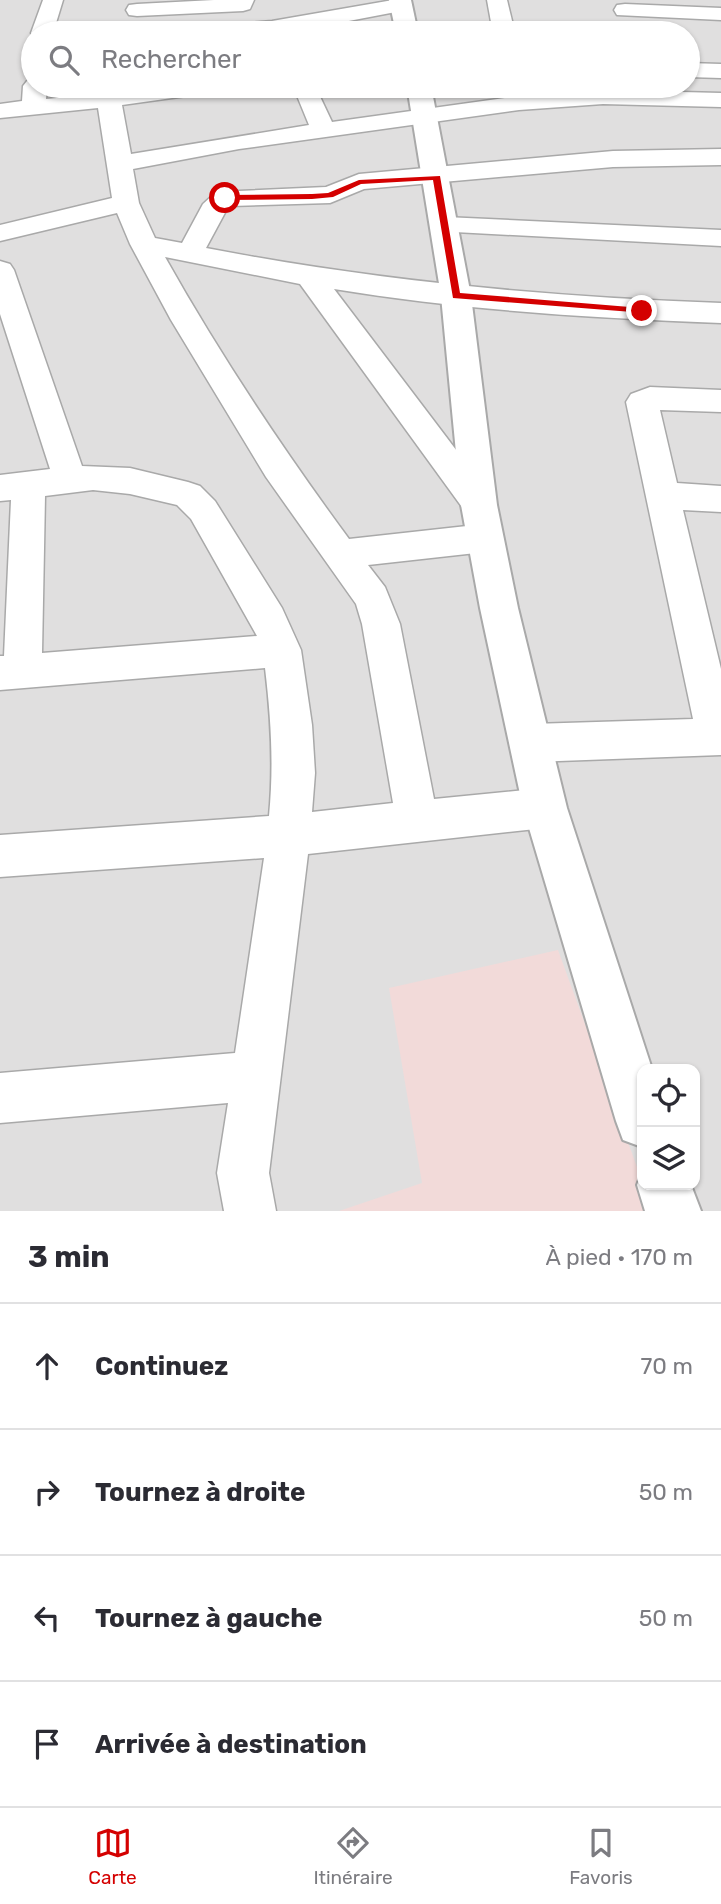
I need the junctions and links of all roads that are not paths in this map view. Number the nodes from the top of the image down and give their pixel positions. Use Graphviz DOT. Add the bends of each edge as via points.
graph roads {
  1 [pos="53,0"];
  2 [pos="497,0"];
  3 [pos="244,3"];
  4 [pos="400,3"];
  5 [pos="139,5"];
  6 [pos="622,5"];
  7 [pos="721,14"];
  8 [pos="46,21"];
  9 [pos="260,21"];
  10 [pos="312,21"];
  11 [pos="404,21"];
  12 [pos="501,21"];
  13 [pos="635,21"];
  14 [pos="700,70"];
  15 [pos="721,71"];
  16 [pos="32,98"];
  17 [pos="112,98"];
  18 [pos="309,98"];
  19 [pos="470,98"];
  20 [pos="642,98"];
  21 [pos="721,100"];
  22 [pos="422,102"];
  23 [pos="0,111"];
  24 [pos="323,129"];
  25 [pos="721,158"];
  26 [pos="120,164"];
  27 [pos="437,177"];
  28 [pos="126,202"];
  29 [pos="445,225"];
  30 [pos="0,233"];
  31 [pos="721,238"];
  32 [pos="144,244"];
  33 [pos="190,253"];
  34 [pos="0,270"];
  35 [pos="309,276"];
  36 [pos="456,296"];
  37 [pos="721,313"];
  38 [pos="721,401"];
  39 [pos="69,478"];
  40 [pos="14,485"];
  41 [pos="662,495"];
  42 [pos="721,499"];
  43 [pos="482,522"];
  44 [pos="339,554"];
  45 [pos="704,610"];
  46 [pos="282,650"];
  47 [pos="11,672"];
  48 [pos="719,737"];
  49 [pos="532,743"];
  50 [pos="545,808"];
  51 [pos="417,820"];
  52 [pos="289,835"];
  53 [pos="0,856"];
  54 [pos="254,1076"];
  55 [pos="0,1098"];
  56 [pos="637,1105"];
  57 [pos="666,1190"];
  58 [pos="250,1211"];
  59 [pos="673,1211"];
  1 -- 8 [label="street"];
  2 -- 12 [label="street"];
  3 -- 5 [label="street"];
  3 -- 9 [label="street"];
  4 -- 10 [label="street"];
  4 -- 11 [label="street"];
  6 -- 7 [label="street"];
  6 -- 13 [label="street"];
  14 -- 15 [label="street"];
  16 -- 23 [label="street"];
  17 -- 26 [label="street"];
  18 -- 24 [label="street"];
  19 -- 22 [label="street"];
  20 -- 21 [label="street"];
  22 -- 24 [label="street"];
  22 -- 27 [label="street"];
  24 -- 26 [label="street"];
  25 -- 27 [label="street" via="613,159"];
  26 -- 28 [label="street"];
  27 -- 29 [label="street"];
  27 -- 33 [label="street" via="359,182 330,195 312,197 225,198 216,204"];
  28 -- 30 [label="street"];
  28 -- 32 [label="street"];
  29 -- 31 [label="street"];
  29 -- 36 [label="street"];
  32 -- 33 [label="street"];
  32 -- 44 [label="street" via="278,468"];
  33 -- 35 [label="street"];
  34 -- 39 [label="street"];
  35 -- 36 [label="street"];
  35 -- 43 [label="street"];
  36 -- 37 [label="street"];
  36 -- 43 [label="street"];
  38 -- 41 [label="street" via="642,401"];
  39 -- 40 [label="street"];
  39 -- 46 [label="street" via="130,481 188,495 203,510 269,619"];
  40 -- 47 [label="street"];
  41 -- 42 [label="street"];
  41 -- 45 [label="street"];
  43 -- 44 [label="street"];
  43 -- 49 [label="street"];
  44 -- 51 [label="street" via="372,598 381,624"];
  45 -- 48 [label="street"];
  46 -- 47 [label="street"];
  46 -- 52 [label="street" via="294,773"];
  48 -- 49 [label="street"];
  49 -- 50 [label="street"];
  50 -- 51 [label="street"];
  50 -- 56 [label="street"];
  51 -- 52 [label="street"];
  52 -- 53 [label="street"];
  52 -- 54 [label="street"];
  54 -- 55 [label="street"];
  54 -- 58 [label="street" via="243,1173"];
  57 -- 59 [label="street"];
}
